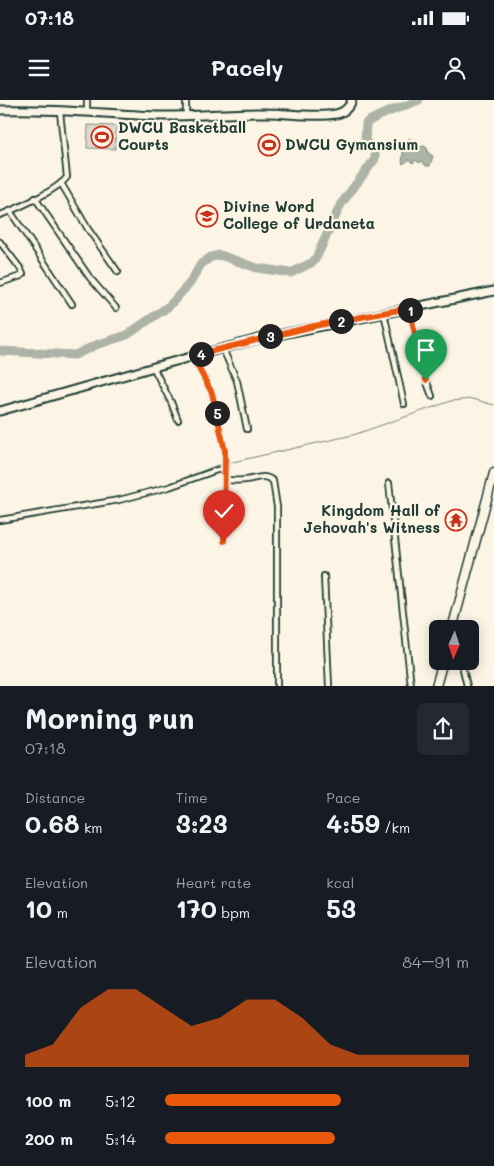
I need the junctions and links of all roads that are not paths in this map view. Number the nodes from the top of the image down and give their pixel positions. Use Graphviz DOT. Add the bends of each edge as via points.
graph roads {
  1 [pos="87,100"];
  2 [pos="186,100"];
  3 [pos="352,100"];
  4 [pos="0,110"];
  5 [pos="60,112"];
  6 [pos="87,112"];
  7 [pos="186,115"];
  8 [pos="61,183"];
  9 [pos="35,198"];
  10 [pos="10,211"];
  11 [pos="0,215"];
  12 [pos="0,242"];
  13 [pos="118,272"];
  14 [pos="0,283"];
  15 [pos="494,291"];
  16 [pos="72,304"];
  17 [pos="116,308"];
  18 [pos="409,308"];
  19 [pos="384,313"];
  20 [pos="223,349"];
  21 [pos="192,356"];
  22 [pos="153,367"];
  23 [pos="432,396"];
  24 [pos="404,404"];
  25 [pos="0,411"];
  26 [pos="178,420"];
  27 [pos="247,429"];
  28 [pos="225,467"];
  29 [pos="494,473"];
  30 [pos="225,480"];
  31 [pos="388,483"];
  32 [pos="492,489"];
  33 [pos="0,520"];
  34 [pos="224,541"];
  35 [pos="324,576"];
  36 [pos="455,620"];
  37 [pos="440,670"];
  38 [pos="463,670"];
  39 [pos="277,686"];
  40 [pos="329,686"];
  41 [pos="411,686"];
  42 [pos="436,686"];
  43 [pos="467,686"];
  1 -- 6 [label="street"];
  2 -- 7 [label="street"];
  3 -- 7 [label="main road" via="351,105 337,114"];
  4 -- 5 [label="main road"];
  5 -- 6 [label="main road"];
  5 -- 8 [label="street" via="67,172"];
  6 -- 7 [label="main road"];
  8 -- 9 [label="street"];
  8 -- 13 [label="street"];
  9 -- 10 [label="street"];
  9 -- 17 [label="street" via="90,278"];
  10 -- 11 [label="street"];
  10 -- 16 [label="street"];
  12 -- 14 [label="street" via="23,274"];
  15 -- 18 [label="main road"];
  18 -- 19 [label="main road"];
  18 -- 23 [label="street"];
  19 -- 20 [label="main road" via="314,326"];
  19 -- 24 [label="street"];
  20 -- 21 [label="main road"];
  20 -- 27 [label="street" via="237,381"];
  21 -- 22 [label="main road"];
  21 -- 28 [label="street" via="212,393 226,456"];
  22 -- 25 [label="main road"];
  22 -- 26 [label="street"];
  28 -- 30 [label="street"];
  28 -- 33 [label="street" via="119,500"];
  29 -- 32 [label="main road"];
  30 -- 34 [label="street"];
  30 -- 39 [label="street" via="260,476 273,481 277,507"];
  31 -- 41 [label="street"];
  32 -- 36 [label="main road"];
  35 -- 40 [label="street"];
  37 -- 42 [label="main road"];
  38 -- 43 [label="street"];
}
